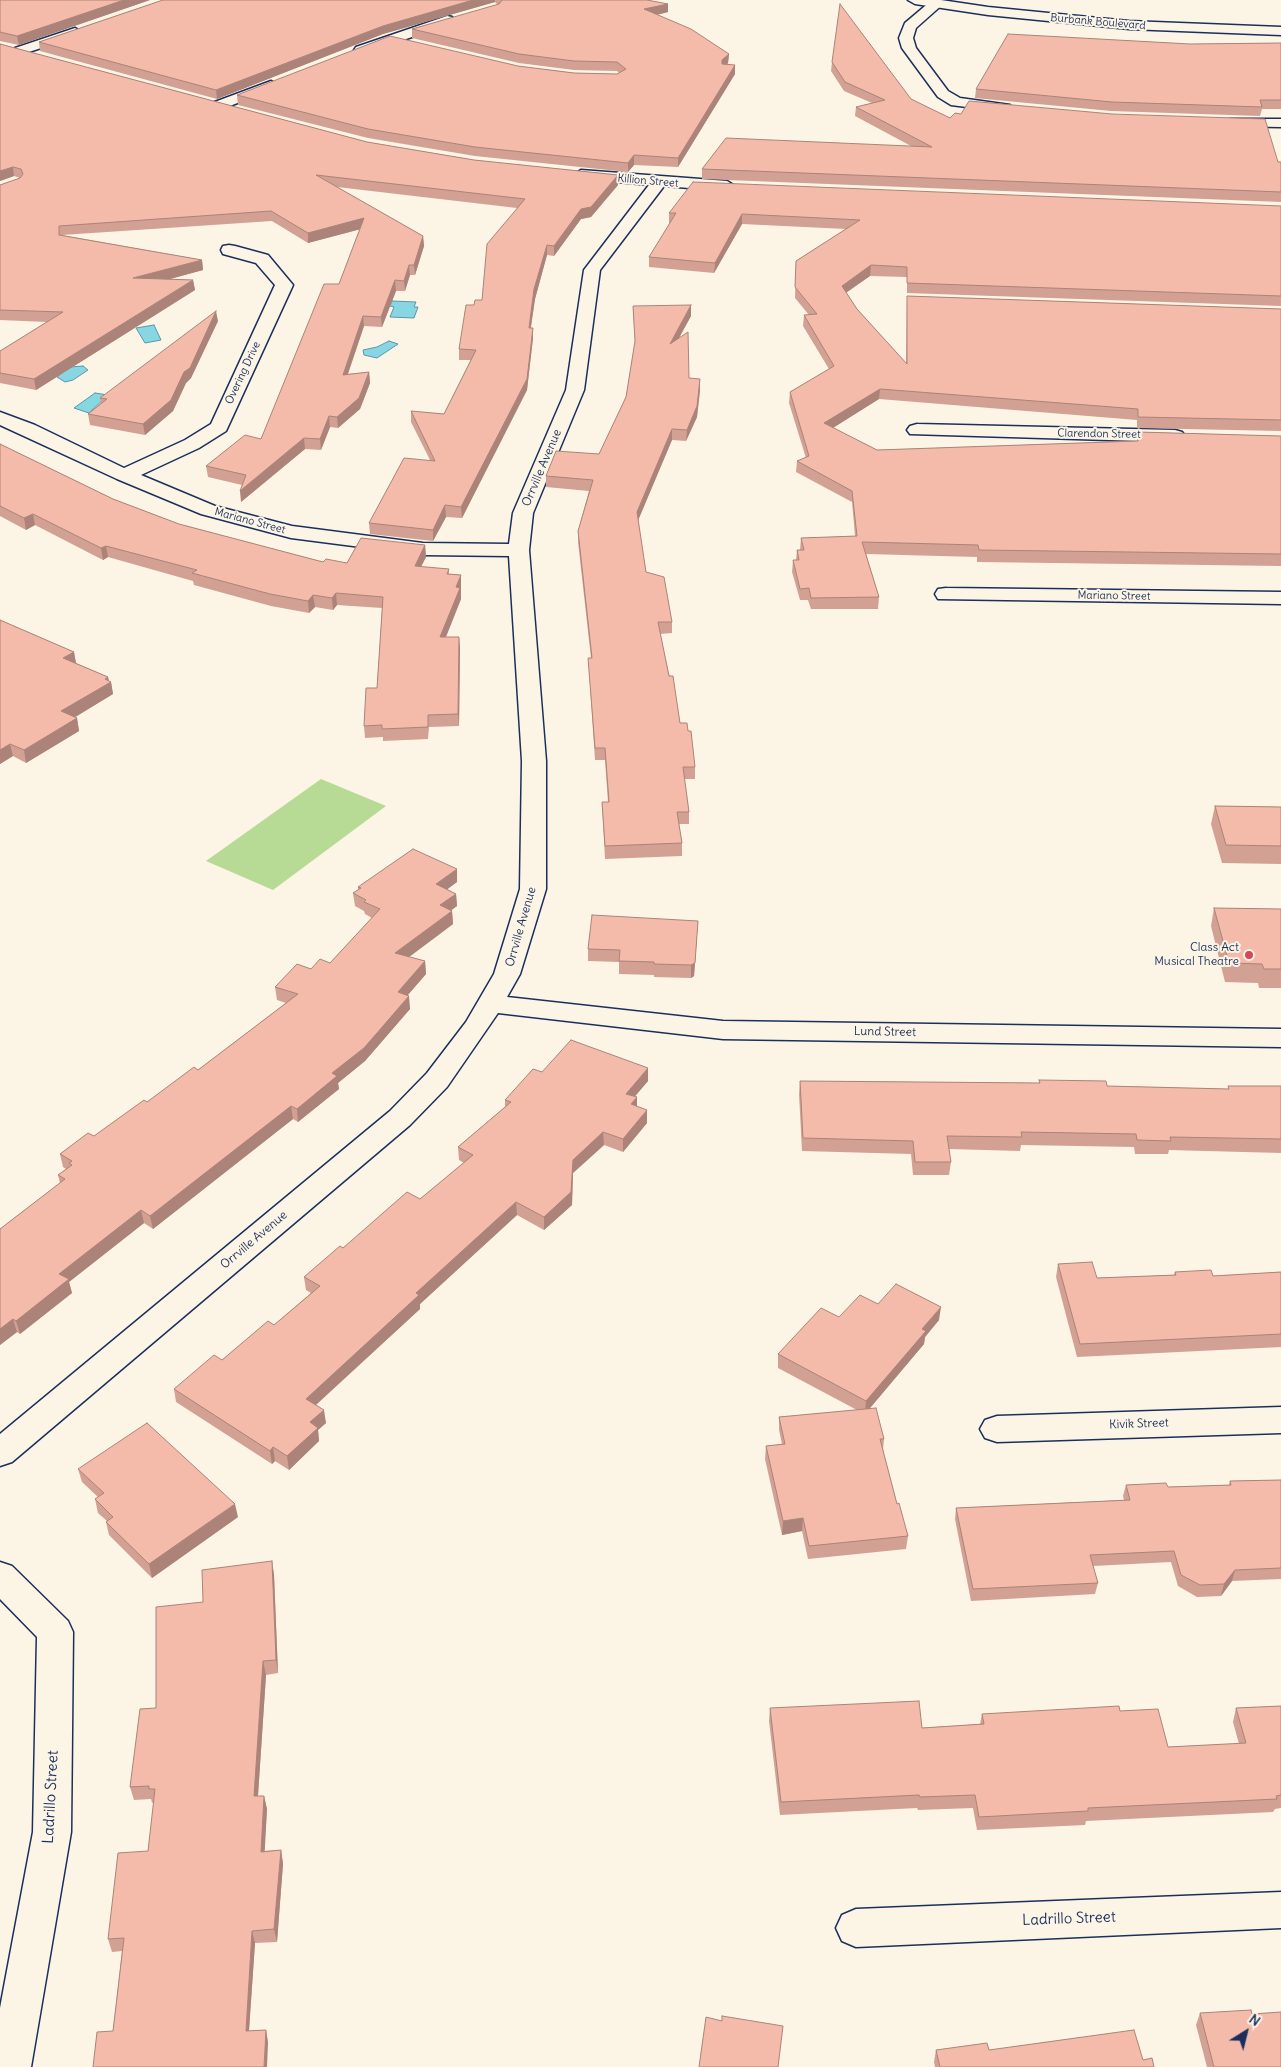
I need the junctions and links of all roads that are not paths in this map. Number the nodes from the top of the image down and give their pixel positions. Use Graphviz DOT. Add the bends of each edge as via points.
graph roads {
  1 [pos="916,0"];
  2 [pos="936,4"];
  3 [pos="462,16"];
  4 [pos="86,29"];
  5 [pos="1281,31"];
  6 [pos="389,39"];
  7 [pos="417,46"];
  8 [pos="344,57"];
  9 [pos="48,59"];
  10 [pos="280,81"];
  11 [pos="198,100"];
  12 [pos="217,106"];
  13 [pos="1016,109"];
  14 [pos="244,113"];
  15 [pos="1220,122"];
  16 [pos="1281,123"];
  17 [pos="569,174"];
  18 [pos="659,182"];
  19 [pos="738,187"];
  20 [pos="229,250"];
  21 [pos="0,418"];
  22 [pos="917,430"];
  23 [pos="1192,437"];
  24 [pos="124,476"];
  25 [pos="519,550"];
  26 [pos="946,594"];
  27 [pos="1281,598"];
  28 [pos="491,1003"];
  29 [pos="1281,1038"];
  30 [pos="1281,1420"];
  31 [pos="997,1429"];
  32 [pos="0,1453"];
  33 [pos="0,1576"];
  34 [pos="1281,1910"];
  35 [pos="856,1928"];
  36 [pos="10,2067"];
  1 -- 2 [label="street, Burbank Boulevard"];
  2 -- 5 [label="street, Burbank Boulevard" via="1120,24"];
  2 -- 13 [label="street" via="910,26 906,38 909,48 943,94 956,102"];
  3 -- 6 [label="street"];
  4 -- 9 [label="street" via="13,49"];
  6 -- 7 [label="street"];
  6 -- 8 [label="street"];
  10 -- 12 [label="street"];
  11 -- 12 [label="street"];
  12 -- 14 [label="street"];
  15 -- 16 [label="street"];
  17 -- 18 [label="street, Killion Street"];
  18 -- 19 [label="street, Killion Street"];
  18 -- 25 [label="street, Orrville Avenue" via="592,270 575,390 523,513"];
  20 -- 24 [label="street, Overing Drive" via="262,260 284,285 218,427 192,444"];
  21 -- 24 [label="street, Mariano Street"];
  22 -- 23 [label="street, Clarendon Street"];
  24 -- 25 [label="street, Mariano Street" via="208,510 291,532 423,549"];
  25 -- 28 [label="street, Orrville Avenue" via="534,761 533,889 511,966"];
  26 -- 27 [label="street, Mariano Street"];
  28 -- 29 [label="street, Lund Street" via="722,1030"];
  28 -- 32 [label="street, Orrville Avenue" via="437,1080 400,1118"];
  30 -- 31 [label="street, Kivik Street"];
  33 -- 36 [label="street, Ladrillo Street" via="55,1632 52,1832"];
  34 -- 35 [label="street, Ladrillo Street"];
}
